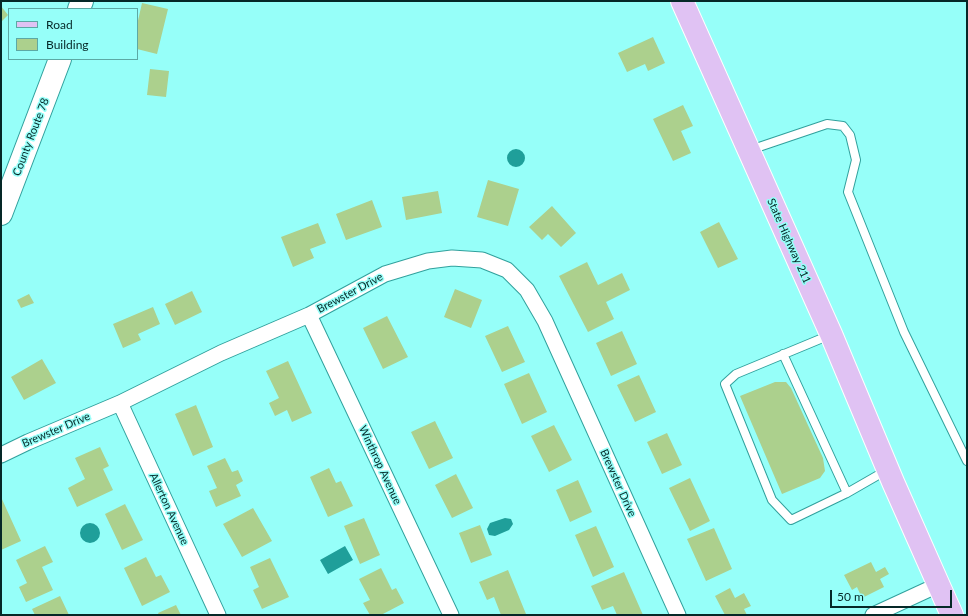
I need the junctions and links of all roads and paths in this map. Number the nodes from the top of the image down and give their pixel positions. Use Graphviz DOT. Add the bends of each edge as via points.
graph roads {
  1 [pos="682,1"];
  2 [pos="60,60"];
  3 [pos="749,150"];
  4 [pos="1,214"];
  5 [pos="309,315"];
  6 [pos="831,334"];
  7 [pos="783,354"];
  8 [pos="120,403"];
  9 [pos="1,455"];
  10 [pos="967,461"];
  11 [pos="891,476"];
  12 [pos="847,493"];
  13 [pos="938,585"];
  14 [pos="218,615"];
  15 [pos="451,615"];
  16 [pos="678,615"];
  17 [pos="873,615"];
  18 [pos="952,615"];
  1 -- 3 [label="main road, State Highway 211"];
  2 -- 4 [label="street, County Route 78"];
  3 -- 6 [label="main road, State Highway 211"];
  3 -- 10 [label="lane" via="826,124 843,126 850,135 856,160 848,192 904,332"];
  5 -- 8 [label="street, Brewster Drive" via="221,353"];
  5 -- 15 [label="street, Winthrop Avenue"];
  5 -- 16 [label="street, Brewster Drive" via="385,274 428,261 452,258 482,260 507,270 527,290 545,321"];
  6 -- 7 [label="lane"];
  6 -- 11 [label="main road, State Highway 211"];
  7 -- 12 [label="lane"];
  7 -- 12 [label="lane" via="736,374 725,384 772,500 791,520"];
  8 -- 9 [label="street, Brewster Drive"];
  8 -- 14 [label="street, Allerton Avenue"];
  11 -- 12 [label="lane"];
  11 -- 13 [label="main road, State Highway 211"];
  13 -- 17 [label="street"];
  13 -- 18 [label="main road, State Highway 211"];
}
